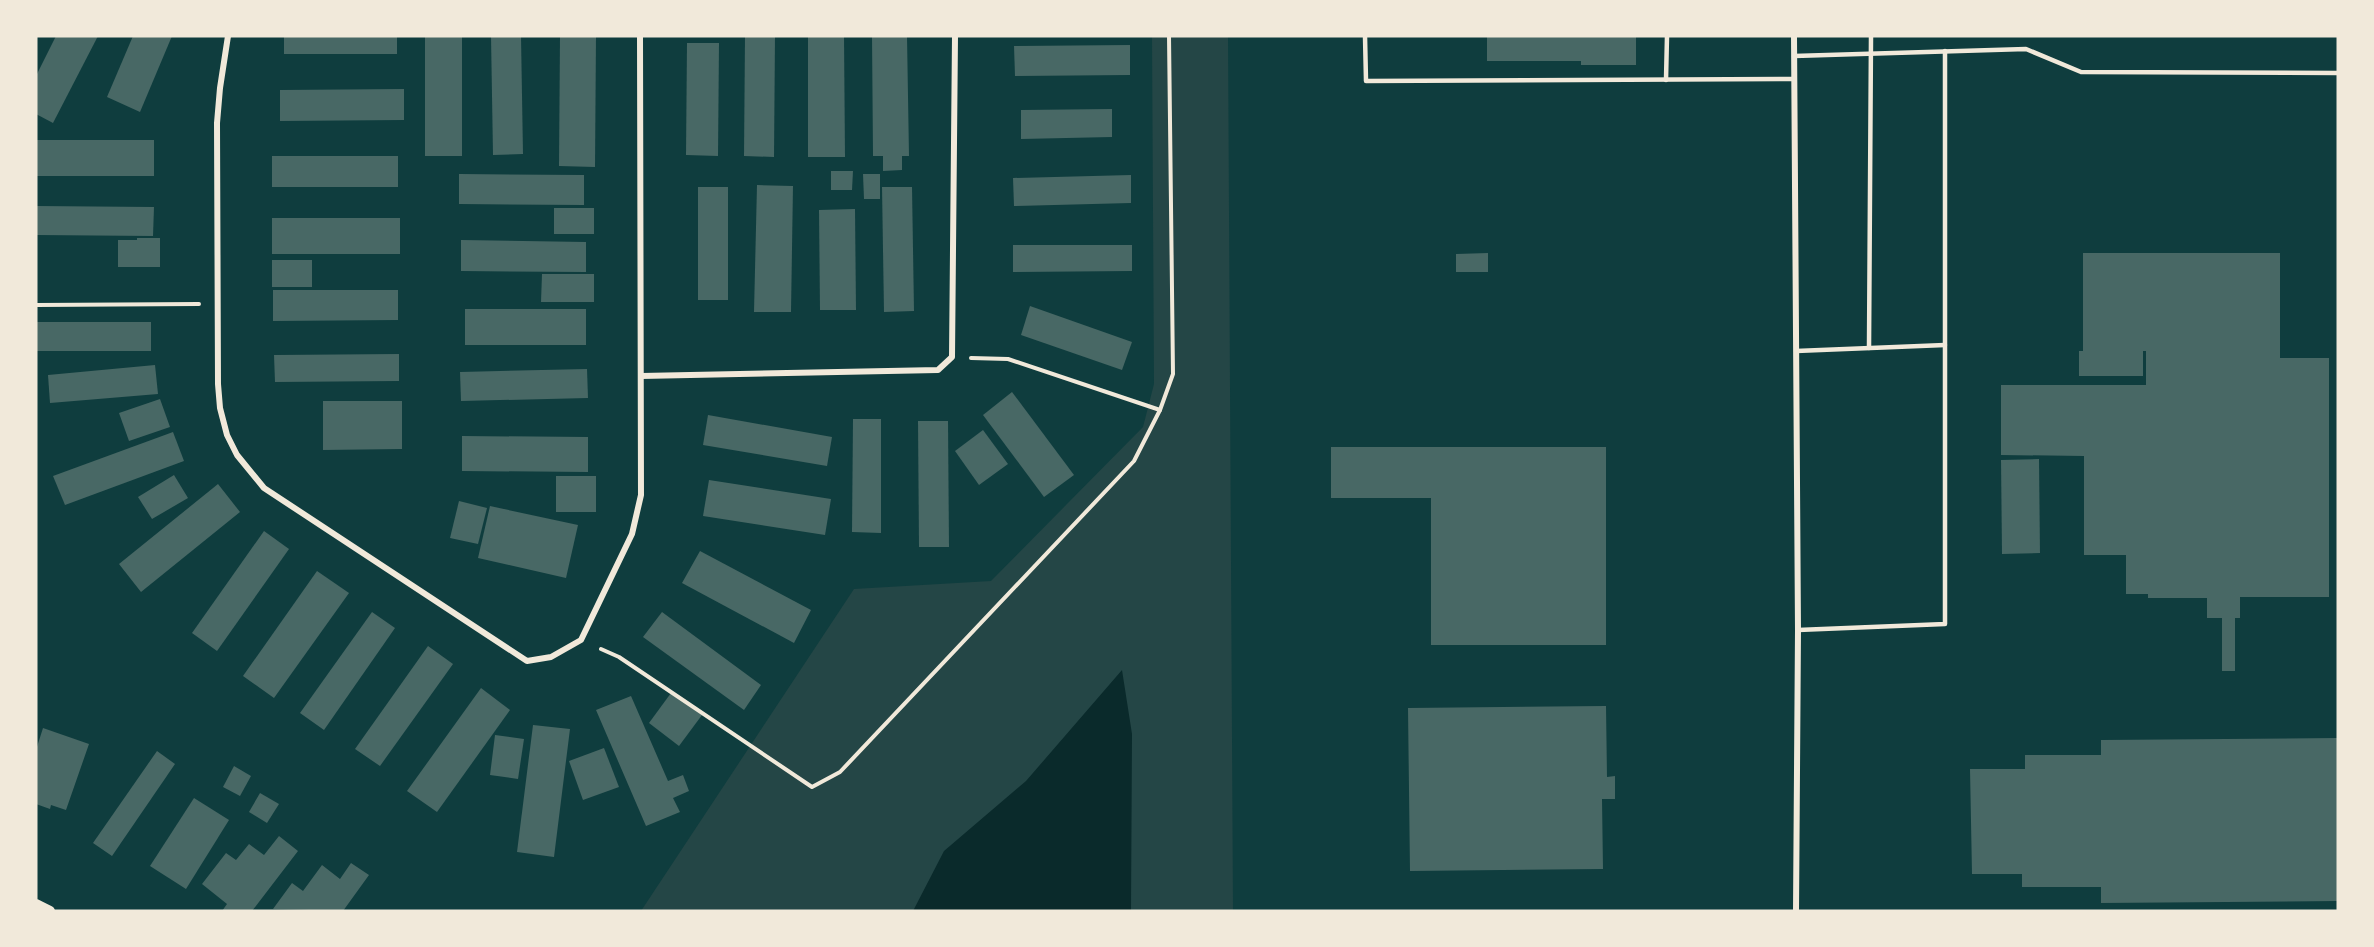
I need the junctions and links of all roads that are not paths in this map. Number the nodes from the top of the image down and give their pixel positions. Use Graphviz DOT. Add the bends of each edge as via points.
graph roads {
  1 [pos="228,36"];
  2 [pos="639,36"];
  3 [pos="955,36"];
  4 [pos="1365,36"];
  5 [pos="1667,36"];
  6 [pos="1794,36"];
  7 [pos="1871,36"];
  8 [pos="1945,51"];
  9 [pos="1871,52"];
  10 [pos="1794,56"];
  11 [pos="2338,73"];
  12 [pos="1666,80"];
  13 [pos="1794,80"];
  14 [pos="1945,345"];
  15 [pos="1869,348"];
  16 [pos="1796,351"];
  17 [pos="641,376"];
  18 [pos="1798,630"];
  19 [pos="36,904"];
  20 [pos="50,911"];
  21 [pos="1796,911"];
  1 -- 17 [label="street" via="217,123 220,408 237,455 264,488 527,661 551,657 581,640 632,534 639,505"];
  2 -- 17 [label="street"];
  3 -- 17 [label="street" via="952,357 938,370"];
  4 -- 12 [label="lane" via="1366,81"];
  5 -- 12 [label="lane"];
  6 -- 10 [label="street"];
  7 -- 9 [label="lane"];
  8 -- 9 [label="lane"];
  8 -- 11 [label="lane" via="2026,49 2081,72"];
  8 -- 14 [label="lane"];
  9 -- 10 [label="lane"];
  9 -- 15 [label="lane"];
  10 -- 13 [label="street"];
  12 -- 13 [label="lane"];
  13 -- 16 [label="street"];
  14 -- 15 [label="lane"];
  14 -- 18 [label="lane" via="1945,624"];
  15 -- 16 [label="lane"];
  16 -- 18 [label="street"];
  18 -- 21 [label="street"];
  19 -- 20 [label="street"];
}
